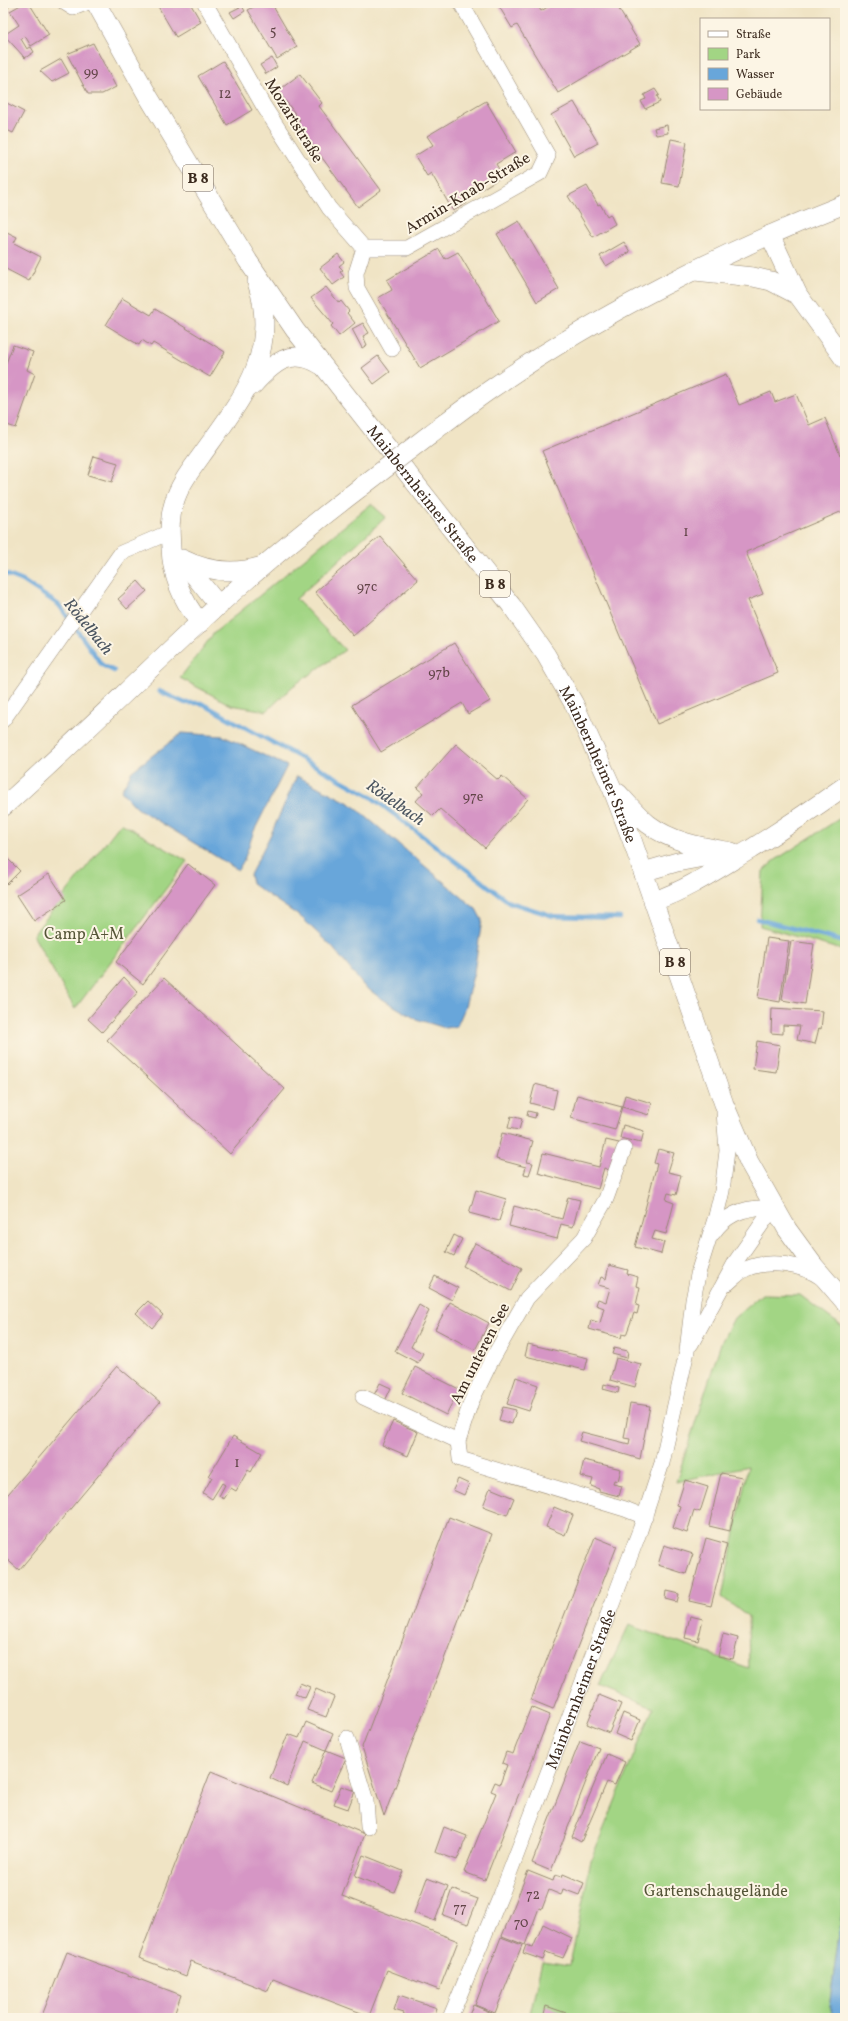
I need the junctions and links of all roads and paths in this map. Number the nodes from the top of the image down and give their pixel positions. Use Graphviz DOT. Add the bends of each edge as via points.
graph roads {
  1 [pos="64,3"];
  2 [pos="86,3"];
  3 [pos="96,3"];
  4 [pos="206,3"];
  5 [pos="461,3"];
  6 [pos="845,204"];
  7 [pos="770,235"];
  8 [pos="364,248"];
  9 [pos="248,260"];
  10 [pos="693,271"];
  11 [pos="798,295"];
  12 [pos="392,349"];
  13 [pos="845,360"];
  14 [pos="322,365"];
  15 [pos="241,399"];
  16 [pos="170,536"];
  17 [pos="182,559"];
  18 [pos="265,565"];
  19 [pos="219,606"];
  20 [pos="200,623"];
  21 [pos="3,720"];
  22 [pos="845,786"];
  23 [pos="612,788"];
  24 [pos="3,807"];
  25 [pos="752,848"];
  26 [pos="732,852"];
  27 [pos="643,872"];
  28 [pos="654,901"];
  29 [pos="724,1104"];
  30 [pos="624,1149"];
  31 [pos="773,1208"];
  32 [pos="708,1241"];
  33 [pos="828,1283"];
  34 [pos="722,1290"];
  35 [pos="845,1302"];
  36 [pos="687,1352"];
  37 [pos="363,1398"];
  38 [pos="458,1441"];
  39 [pos="645,1517"];
  40 [pos="347,1738"];
  41 [pos="368,1827"];
  42 [pos="450,2018"];
  1 -- 2 [label="street" via="74,8"];
  3 -- 9 [label="main road, Mainbernheimer Straße / B 8" via="148,96"];
  4 -- 8 [label="street, Mozartstraße" via="263,106 329,208"];
  5 -- 8 [label="street, Armin-Knab-Straße" via="548,156 546,164 540,173 407,248"];
  6 -- 7 [label="main road"];
  7 -- 10 [label="main road"];
  7 -- 11 [label="main road"];
  8 -- 12 [label="street" via="356,273 358,288"];
  9 -- 14 [label="main road, Mainbernheimer Straße / B 8"];
  9 -- 15 [label="main road" via="263,303 264,332 254,374"];
  10 -- 11 [label="main road" via="753,277"];
  10 -- 18 [label="main road, bridge" via="620,310 495,386 308,527"];
  11 -- 13 [label="main road"];
  14 -- 15 [label="main road" via="296,357 280,361 258,379"];
  14 -- 23 [label="main road, Mainbernheimer Straße / B 8" via="501,593 546,655 574,704"];
  15 -- 16 [label="main road" via="186,477 174,501"];
  16 -- 17 [label="main road"];
  16 -- 20 [label="main road" via="174,576 182,596"];
  16 -- 21 [label="street" via="121,553 62,640"];
  17 -- 18 [label="main road" via="217,571 241,571"];
  17 -- 19 [label="main road"];
  18 -- 19 [label="main road"];
  19 -- 20 [label="main road"];
  20 -- 24 [label="main road" via="57,760"];
  22 -- 25 [label="main road"];
  23 -- 26 [label="main road" via="647,823 668,836 691,845"];
  23 -- 27 [label="main road, Mainbernheimer Straße / B 8"];
  25 -- 26 [label="main road"];
  25 -- 28 [label="main road" via="696,882"];
  26 -- 27 [label="main road" via="677,862"];
  27 -- 28 [label="main road, Mainbernheimer Straße / B 8"];
  28 -- 29 [label="main road, Mainbernheimer Straße / B 8"];
  29 -- 31 [label="main road, Mainbernheimer Straße / B 8" via="749,1162"];
  29 -- 32 [label="street, Mainbernheimer Straße" via="727,1152 725,1171"];
  30 -- 38 [label="street, Am unteren See" via="606,1199 584,1238 528,1298 494,1356 471,1402"];
  31 -- 32 [label="street, Mainbernheimer Straße" via="760,1207 739,1211 721,1223"];
  31 -- 33 [label="main road, Mainbernheimer Straße / B 8"];
  31 -- 34 [label="street, Mainbernheimer Straße" via="736,1261"];
  32 -- 36 [label="street, Mainbernheimer Straße" via="697,1278"];
  33 -- 34 [label="street, Mainbernheimer Straße" via="805,1270 780,1264 745,1269"];
  33 -- 35 [label="main road, Mainbernheimer Straße / B 8"];
  34 -- 36 [label="street, Mainbernheimer Straße"];
  36 -- 39 [label="street, Mainbernheimer Straße" via="662,1463"];
  37 -- 38 [label="street"];
  38 -- 39 [label="street" via="460,1459"];
  39 -- 42 [label="street, Mainbernheimer Straße" via="501,1895"];
  40 -- 41 [label="street" via="366,1801"];
}
